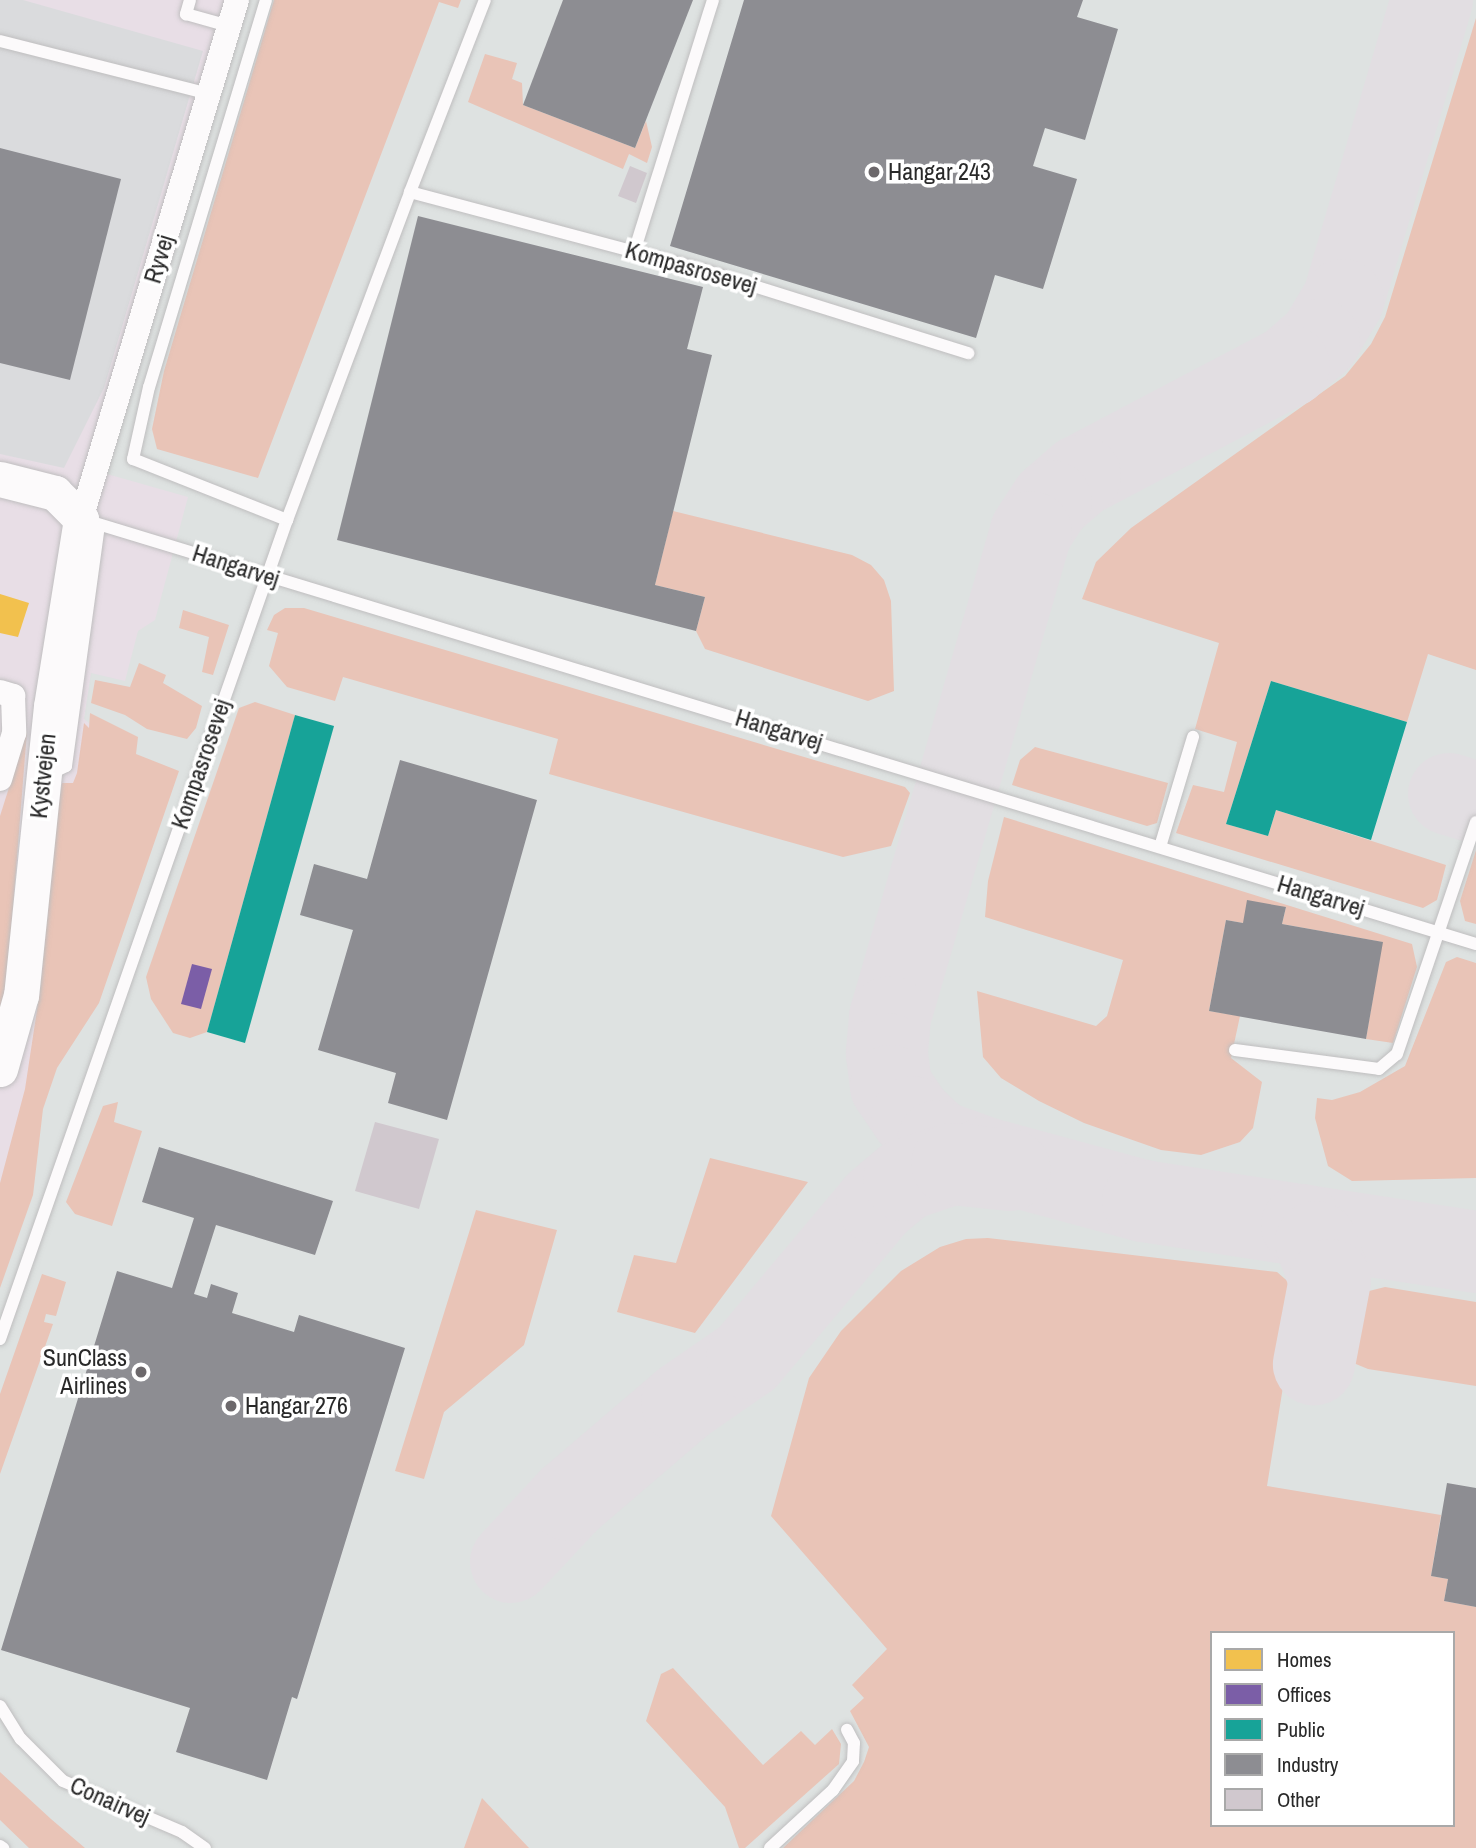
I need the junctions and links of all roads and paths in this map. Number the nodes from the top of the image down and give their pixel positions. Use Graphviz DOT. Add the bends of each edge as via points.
graph roads {
  1 [pos="190,0"];
  2 [pos="237,0"];
  3 [pos="266,0"];
  4 [pos="485,0"];
  5 [pos="713,0"];
  6 [pos="229,26"];
  7 [pos="0,41"];
  8 [pos="209,94"];
  9 [pos="410,192"];
  10 [pos="634,252"];
  11 [pos="968,353"];
  12 [pos="0,479"];
  13 [pos="287,520"];
  14 [pos="90,522"];
  15 [pos="268,576"];
  16 [pos="6,694"];
  17 [pos="1193,737"];
  18 [pos="0,779"];
  19 [pos="1476,822"];
  20 [pos="1160,847"];
  21 [pos="1441,933"];
  22 [pos="1476,944"];
  23 [pos="1236,1050"];
  24 [pos="0,1069"];
  25 [pos="0,1339"];
  26 [pos="0,1706"];
  27 [pos="847,1730"];
  28 [pos="205,1848"];
  29 [pos="769,1848"];
  1 -- 6 [label="lane" via="186,14"];
  2 -- 6 [label="street, Ryvej"];
  3 -- 13 [label="lane" via="149,387 133,459"];
  4 -- 9 [label="lane, Kompasrosevej"];
  5 -- 10 [label="lane"];
  6 -- 8 [label="street, Ryvej"];
  7 -- 8 [label="lane"];
  8 -- 14 [label="street, Ryvej"];
  9 -- 10 [label="lane, Kompasrosevej"];
  9 -- 13 [label="lane, Kompasrosevej"];
  10 -- 11 [label="lane, Kompasrosevej"];
  12 -- 14 [label="street" via="55,493"];
  13 -- 15 [label="lane, Kompasrosevej"];
  14 -- 15 [label="lane, Hangarvej"];
  14 -- 24 [label="street, Kystvejen" via="43,776 21,995"];
  15 -- 20 [label="lane, Hangarvej"];
  15 -- 25 [label="lane, Kompasrosevej"];
  16 -- 18 [label="street" via="14,733"];
  17 -- 20 [label="lane"];
  19 -- 21 [label="lane"];
  20 -- 21 [label="lane, Hangarvej"];
  21 -- 22 [label="lane, Hangarvej"];
  21 -- 23 [label="lane" via="1396,1054 1379,1069"];
  26 -- 28 [label="lane, Conairvej" via="21,1739 63,1781 182,1832"];
  27 -- 29 [label="lane" via="854,1743 853,1760 833,1790"];
}
